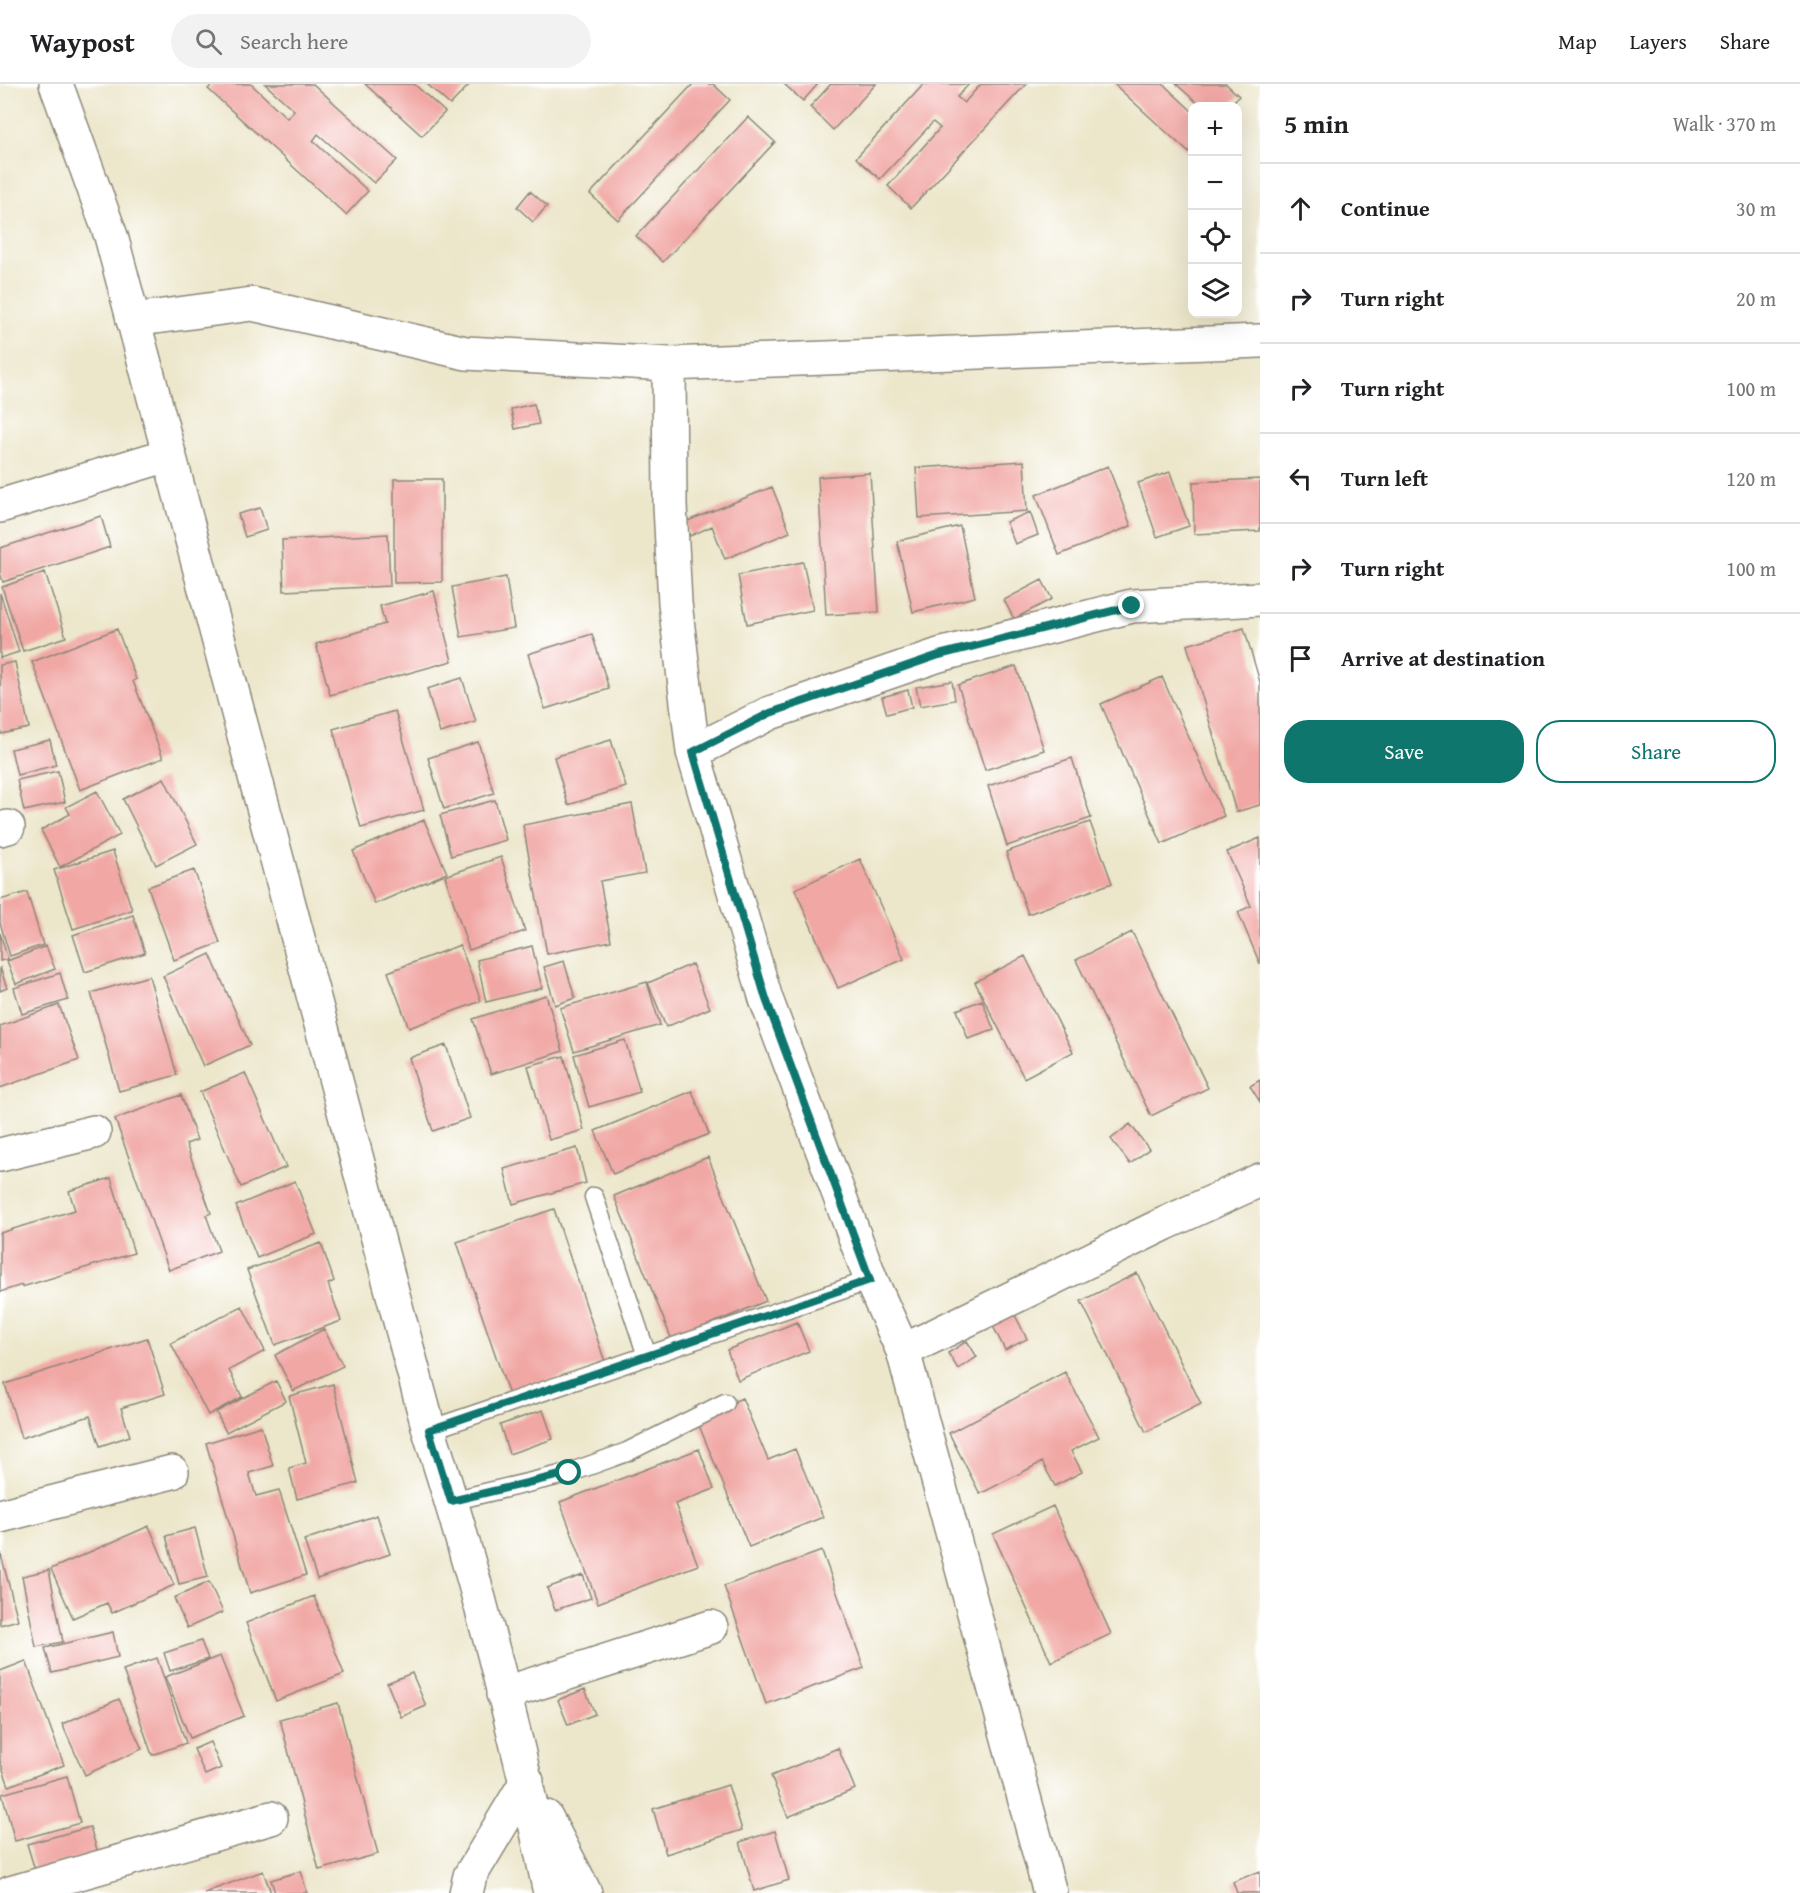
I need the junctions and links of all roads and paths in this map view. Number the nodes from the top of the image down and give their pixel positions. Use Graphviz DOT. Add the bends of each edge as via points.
graph roads {
  1 [pos="56,84"];
  2 [pos="133,320"];
  3 [pos="1260,341"];
  4 [pos="669,363"];
  5 [pos="168,455"];
  6 [pos="0,506"];
  7 [pos="1260,599"];
  8 [pos="693,752"];
  9 [pos="94,1132"];
  10 [pos="0,1155"];
  11 [pos="1260,1180"];
  12 [pos="594,1197"];
  13 [pos="870,1280"];
  14 [pos="903,1351"];
  15 [pos="647,1356"];
  16 [pos="725,1403"];
  17 [pos="429,1430"];
  18 [pos="172,1472"];
  19 [pos="451,1501"];
  20 [pos="0,1516"];
  21 [pos="711,1627"];
  22 [pos="503,1694"];
  23 [pos="527,1781"];
  24 [pos="271,1818"];
  25 [pos="10,1893"];
  26 [pos="466,1893"];
  27 [pos="550,1893"];
  28 [pos="585,1893"];
  29 [pos="1050,1893"];
  1 -- 2 [label="street" via="111,236"];
  2 -- 4 [label="street" via="252,304 466,353"];
  2 -- 5 [label="street"];
  3 -- 4 [label="street"];
  4 -- 8 [label="street" via="675,603"];
  5 -- 6 [label="street"];
  5 -- 17 [label="street"];
  7 -- 8 [label="street" via="1132,606 939,655 770,713"];
  8 -- 13 [label="street" via="766,999"];
  9 -- 10 [label="street"];
  11 -- 14 [label="street"];
  12 -- 15 [label="lane"];
  13 -- 14 [label="street"];
  13 -- 15 [label="lane"];
  14 -- 29 [label="street"];
  15 -- 17 [label="lane"];
  16 -- 19 [label="lane" via="627,1452 569,1473"];
  17 -- 19 [label="street"];
  18 -- 20 [label="street"];
  19 -- 22 [label="street"];
  21 -- 22 [label="street"];
  22 -- 23 [label="street"];
  23 -- 26 [label="street" via="470,1876"];
  23 -- 27 [label="street"];
  23 -- 28 [label="street"];
  24 -- 25 [label="street"];
}
